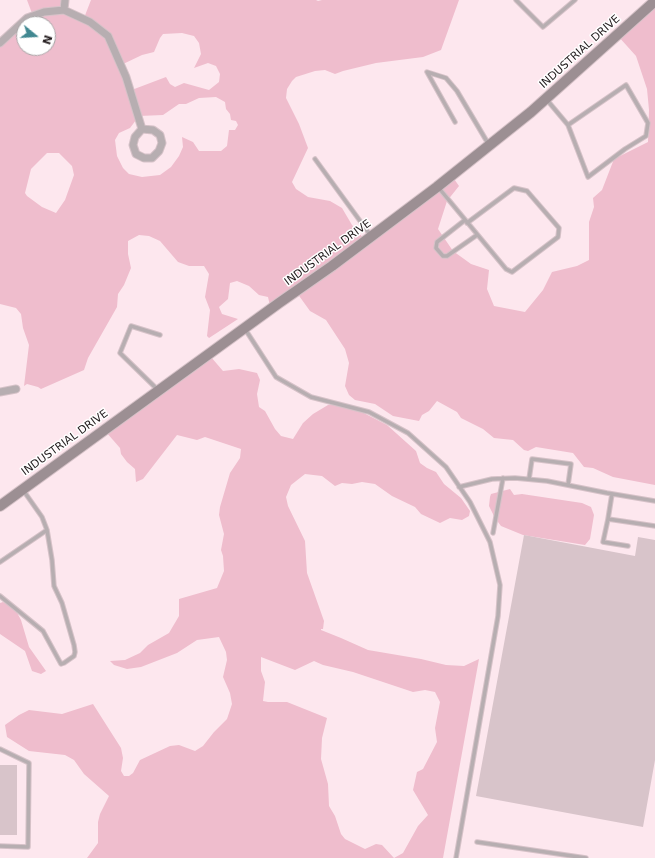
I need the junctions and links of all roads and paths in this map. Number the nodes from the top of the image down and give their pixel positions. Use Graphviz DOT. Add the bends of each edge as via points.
graph roads {
  1 [pos="65,0"];
  2 [pos="516,0"];
  3 [pos="575,0"];
  4 [pos="655,1"];
  5 [pos="64,10"];
  6 [pos="0,43"];
  7 [pos="546,99"];
  8 [pos="455,122"];
  9 [pos="568,126"];
  10 [pos="142,129"];
  11 [pos="490,146"];
  12 [pos="315,159"];
  13 [pos="437,187"];
  14 [pos="466,221"];
  15 [pos="477,235"];
  16 [pos="372,237"];
  17 [pos="245,328"];
  18 [pos="160,335"];
  19 [pos="16,389"];
  20 [pos="159,391"];
  21 [pos="0,392"];
  22 [pos="503,478"];
  23 [pos="529,479"];
  24 [pos="568,485"];
  25 [pos="459,487"];
  26 [pos="23,489"];
  27 [pos="612,494"];
  28 [pos="655,501"];
  29 [pos="0,506"];
  30 [pos="608,519"];
  31 [pos="655,526"];
  32 [pos="47,530"];
  33 [pos="493,533"];
  34 [pos="628,546"];
  35 [pos="0,562"];
  36 [pos="0,596"];
  37 [pos="0,749"];
  38 [pos="477,842"];
  39 [pos="0,846"];
  40 [pos="456,858"];
  41 [pos="586,858"];
  1 -- 5 [label="street"];
  2 -- 3 [label="lane" via="543,27"];
  4 -- 7 [label="street, INDUSTRIAL DRIVE"];
  5 -- 6 [label="street" via="44,12 27,18"];
  5 -- 10 [label="street" via="90,22 108,36 126,77"];
  7 -- 9 [label="lane"];
  7 -- 11 [label="street, INDUSTRIAL DRIVE"];
  8 -- 11 [label="lane" via="427,72 446,78 457,91"];
  9 -- 9 [label="lane" via="626,85 648,122 646,136 588,177"];
  10 -- 10 [label="street" via="135,137 133,145 136,154 152,158 162,143 160,135 153,130"];
  11 -- 13 [label="street, INDUSTRIAL DRIVE"];
  12 -- 16 [label="lane"];
  13 -- 14 [label="lane"];
  13 -- 16 [label="street, INDUSTRIAL DRIVE"];
  14 -- 15 [label="lane"];
  14 -- 15 [label="lane" via="437,242 436,248 443,256 447,256"];
  14 -- 15 [label="lane" via="514,188 527,191 559,228 558,237 512,272 506,269"];
  16 -- 17 [label="street, INDUSTRIAL DRIVE"];
  17 -- 20 [label="street, INDUSTRIAL DRIVE"];
  17 -- 25 [label="lane" via="276,377 311,397 369,412 408,433 446,467"];
  18 -- 20 [label="lane" via="131,326 120,354"];
  19 -- 21 [label="street"];
  20 -- 26 [label="street, INDUSTRIAL DRIVE"];
  22 -- 23 [label="lane"];
  22 -- 25 [label="lane"];
  22 -- 33 [label="lane"];
  23 -- 24 [label="lane"];
  23 -- 24 [label="lane" via="532,460 571,464"];
  24 -- 27 [label="lane"];
  25 -- 40 [label="lane" via="470,502 490,542 500,585 498,616"];
  26 -- 29 [label="street, INDUSTRIAL DRIVE"];
  26 -- 32 [label="lane"];
  27 -- 28 [label="lane"];
  27 -- 30 [label="lane"];
  30 -- 31 [label="lane"];
  30 -- 34 [label="lane" via="603,542"];
  32 -- 35 [label="lane"];
  32 -- 36 [label="lane" via="54,586 62,603 74,645 74,656 61,664 43,631"];
  37 -- 39 [label="lane" via="29,763 28,847"];
  38 -- 41 [label="lane"];
}
